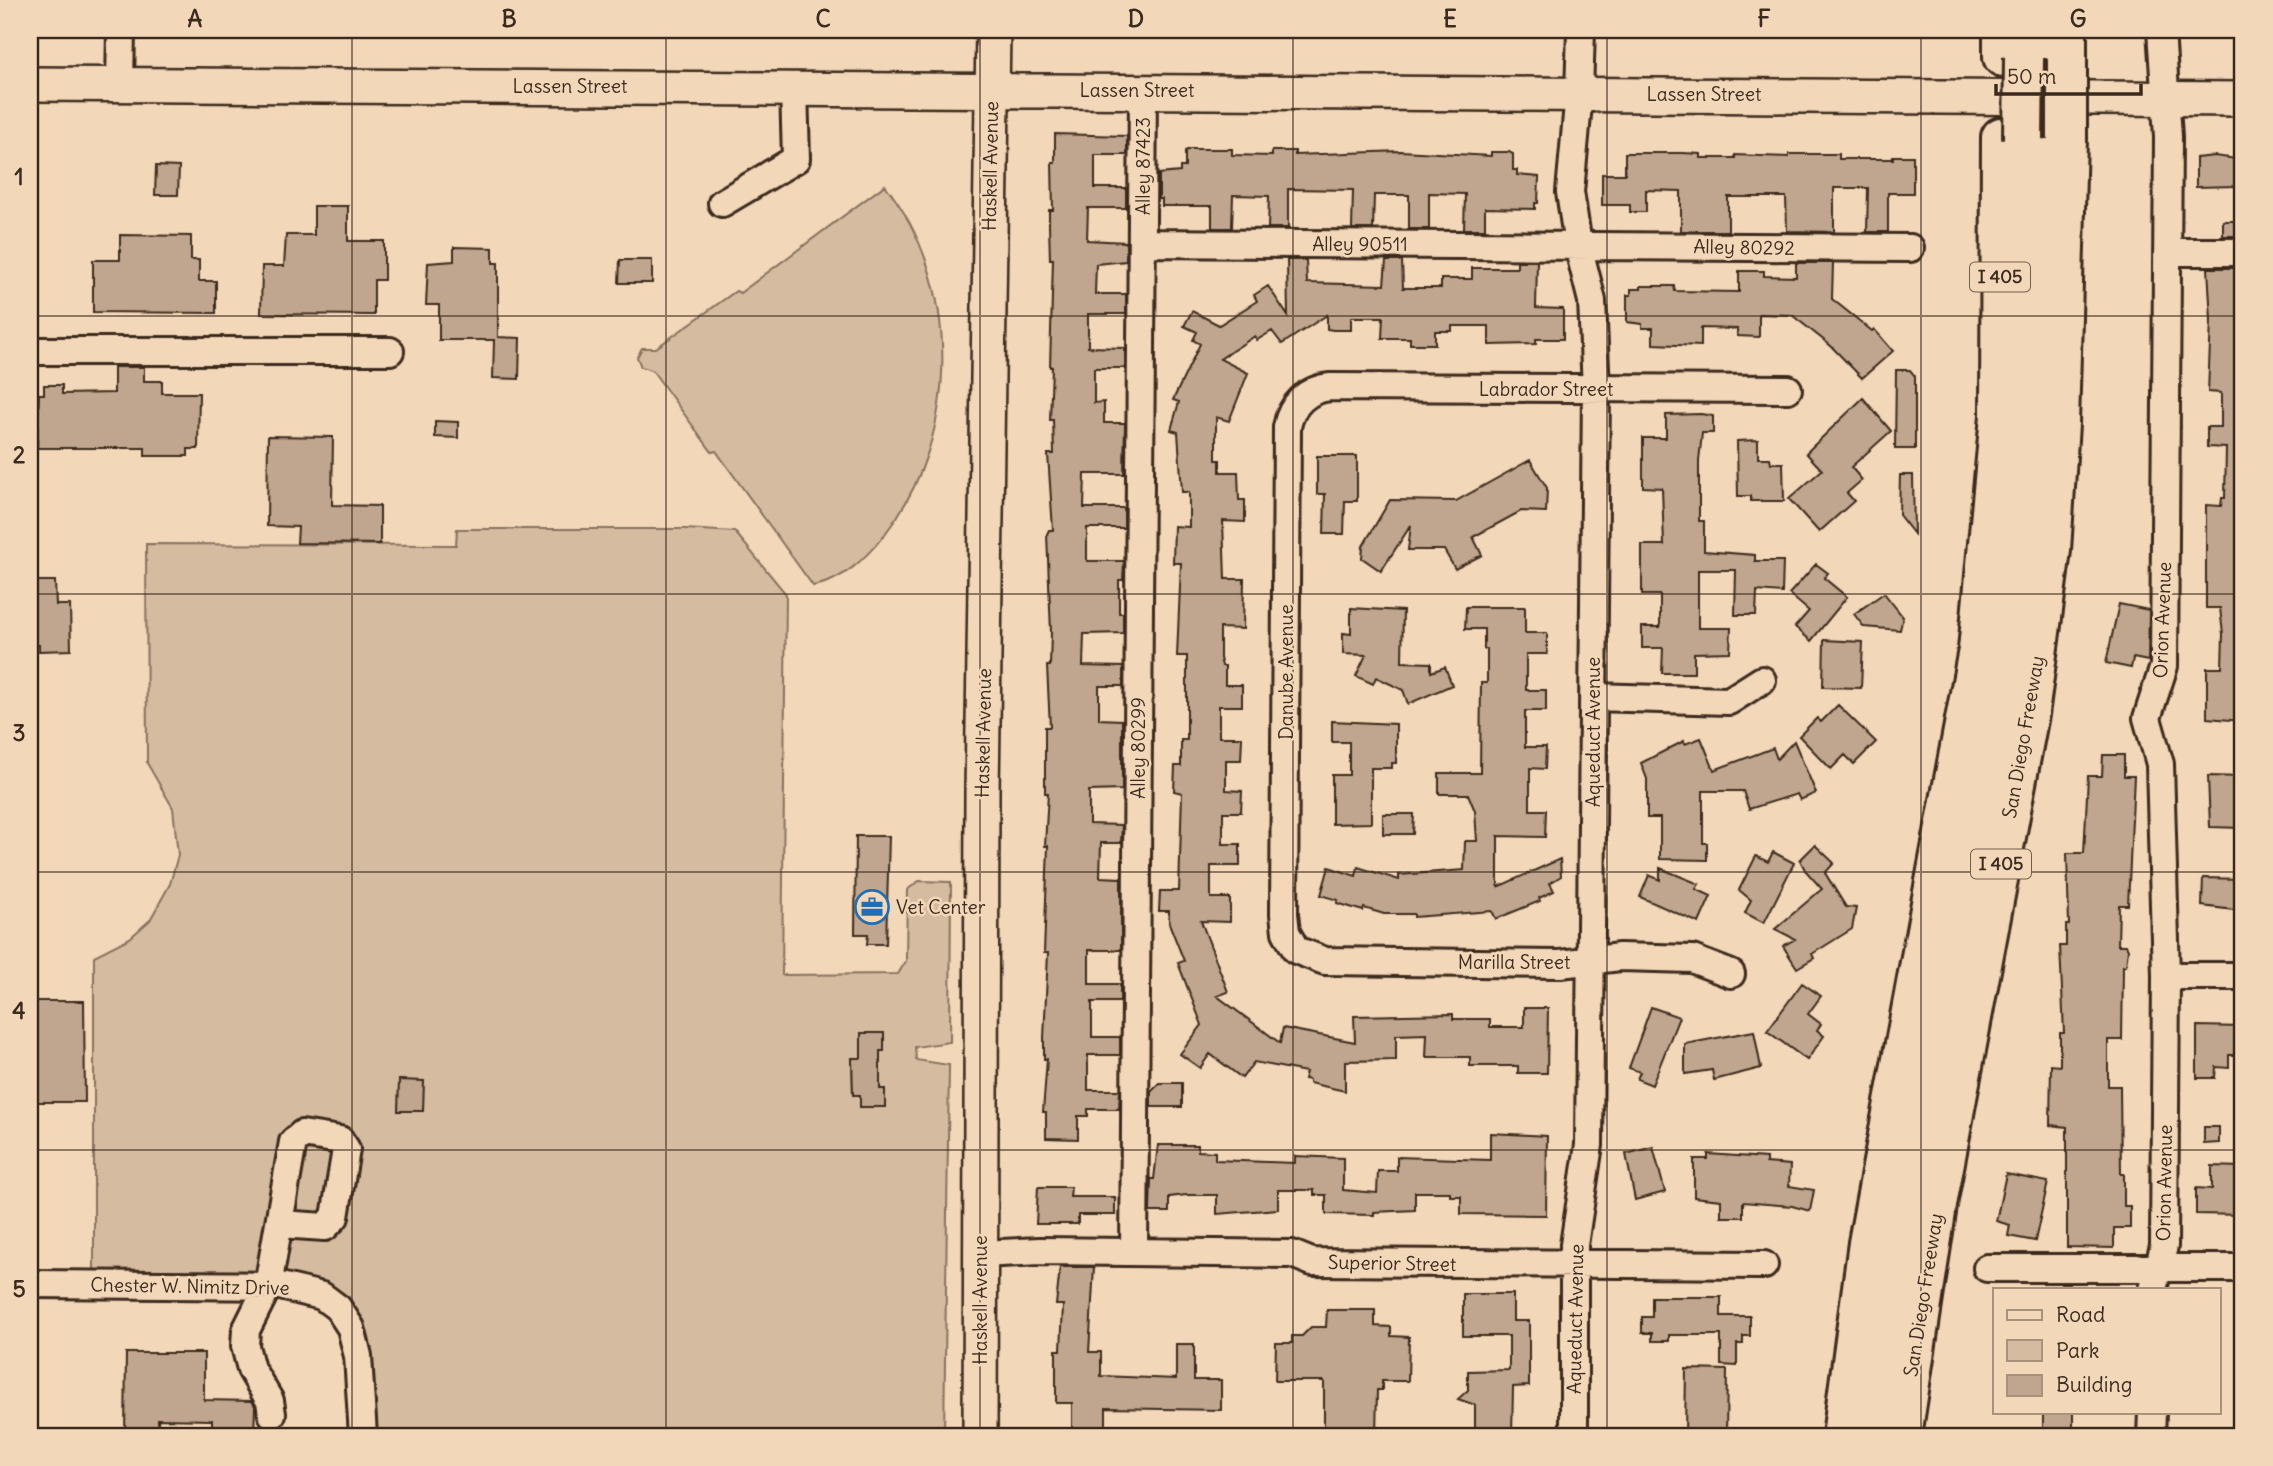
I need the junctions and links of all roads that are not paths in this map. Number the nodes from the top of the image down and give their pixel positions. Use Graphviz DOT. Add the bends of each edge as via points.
graph roads {
  1 [pos="121,30"];
  2 [pos="993,30"];
  3 [pos="1581,30"];
  4 [pos="2161,30"];
  5 [pos="2033,44"];
  6 [pos="30,84"];
  7 [pos="120,84"];
  8 [pos="794,88"];
  9 [pos="990,89"];
  10 [pos="1143,90"];
  11 [pos="1579,93"];
  12 [pos="2165,96"];
  13 [pos="2243,99"];
  14 [pos="2032,138"];
  15 [pos="722,203"];
  16 [pos="1142,243"];
  17 [pos="1578,245"];
  18 [pos="1909,248"];
  19 [pos="2168,252"];
  20 [pos="2243,252"];
  21 [pos="33,351"];
  22 [pos="390,351"];
  23 [pos="1596,389"];
  24 [pos="1788,389"];
  25 [pos="1305,396"];
  26 [pos="1762,680"];
  27 [pos="1593,697"];
  28 [pos="1296,950"];
  29 [pos="1592,960"];
  30 [pos="1731,974"];
  31 [pos="2166,976"];
  32 [pos="2243,976"];
  33 [pos="280,1224"];
  34 [pos="1134,1252"];
  35 [pos="981,1254"];
  36 [pos="1764,1265"];
  37 [pos="1574,1266"];
  38 [pos="1987,1268"];
  39 [pos="2243,1268"];
  40 [pos="2156,1279"];
  41 [pos="30,1284"];
  42 [pos="268,1286"];
  43 [pos="272,1413"];
  44 [pos="2151,1414"];
  45 [pos="363,1436"];
  46 [pos="979,1436"];
  47 [pos="1574,1436"];
  48 [pos="1842,1436"];
  49 [pos="1861,1436"];
  50 [pos="1876,1436"];
  51 [pos="1902,1436"];
  52 [pos="2151,1436"];
  1 -- 7 [label="street"];
  2 -- 9 [label="main road, Haskell Avenue"];
  3 -- 11 [label="street, Aqueduct Avenue"];
  4 -- 12 [label="street, Orion Avenue"];
  5 -- 14 [label="highway, San Diego Freeway / I 405"];
  5 -- 14 [label="highway, San Diego Freeway / I 405, bridge"];
  6 -- 7 [label="main road, Lassen Street"];
  7 -- 8 [label="main road, Lassen Street"];
  8 -- 9 [label="main road, Lassen Street"];
  8 -- 15 [label="street" via="796,159"];
  9 -- 10 [label="main road, Lassen Street"];
  9 -- 35 [label="main road, Haskell Avenue"];
  10 -- 11 [label="main road, Lassen Street"];
  10 -- 16 [label="street, Alley 87423"];
  11 -- 12 [label="main road, Lassen Street"];
  11 -- 17 [label="street, Aqueduct Avenue" via="1569,176"];
  12 -- 13 [label="main road, Lassen Street"];
  12 -- 19 [label="street, Orion Avenue"];
  14 -- 48 [label="highway, San Diego Freeway / I 405" via="1978,650 1868,1243"];
  14 -- 49 [label="highway" via="2012,529 1998,657 1883,1268"];
  14 -- 50 [label="highway" via="2032,426 2022,557 1987,789 1902,1242"];
  14 -- 51 [label="highway, San Diego Freeway / I 405" via="2059,424 2051,550 2029,714 1938,1199"];
  16 -- 17 [label="street, Alley 90511"];
  16 -- 34 [label="street, Alley 80299"];
  17 -- 18 [label="street, Alley 80292"];
  17 -- 23 [label="street, Aqueduct Avenue" via="1592,301"];
  19 -- 20 [label="street"];
  19 -- 31 [label="street, Orion Avenue" via="2164,666 2147,718 2160,764"];
  21 -- 22 [label="street"];
  23 -- 24 [label="street, Labrador Street"];
  23 -- 25 [label="street, Labrador Street" via="1330,387"];
  23 -- 27 [label="street, Aqueduct Avenue"];
  25 -- 28 [label="street, Danube Avenue" via="1287,427 1284,914 1286,932"];
  26 -- 27 [label="street" via="1729,701"];
  27 -- 29 [label="street, Aqueduct Avenue"];
  28 -- 29 [label="street, Marilla Street" via="1325,961 1560,964"];
  29 -- 30 [label="street, Marilla Street" via="1692,959"];
  29 -- 37 [label="street, Aqueduct Avenue" via="1589,1145"];
  31 -- 32 [label="street"];
  31 -- 40 [label="street, Orion Avenue" via="2164,1246"];
  33 -- 42 [label="street"];
  34 -- 35 [label="street, Superior Street"];
  34 -- 37 [label="street, Superior Street" via="1292,1254 1312,1262"];
  35 -- 46 [label="main road, Haskell Avenue"];
  36 -- 37 [label="street, Superior Street"];
  37 -- 47 [label="street, Aqueduct Avenue"];
  38 -- 40 [label="street"];
  39 -- 40 [label="street"];
  41 -- 42 [label="street, Chester W. Nimitz Drive"];
  42 -- 43 [label="street" via="246,1330 245,1346"];
  42 -- 45 [label="street, Chester W. Nimitz Drive" via="322,1296 338,1308 351,1328 358,1356"];
  44 -- 52 [label="street"];
}
